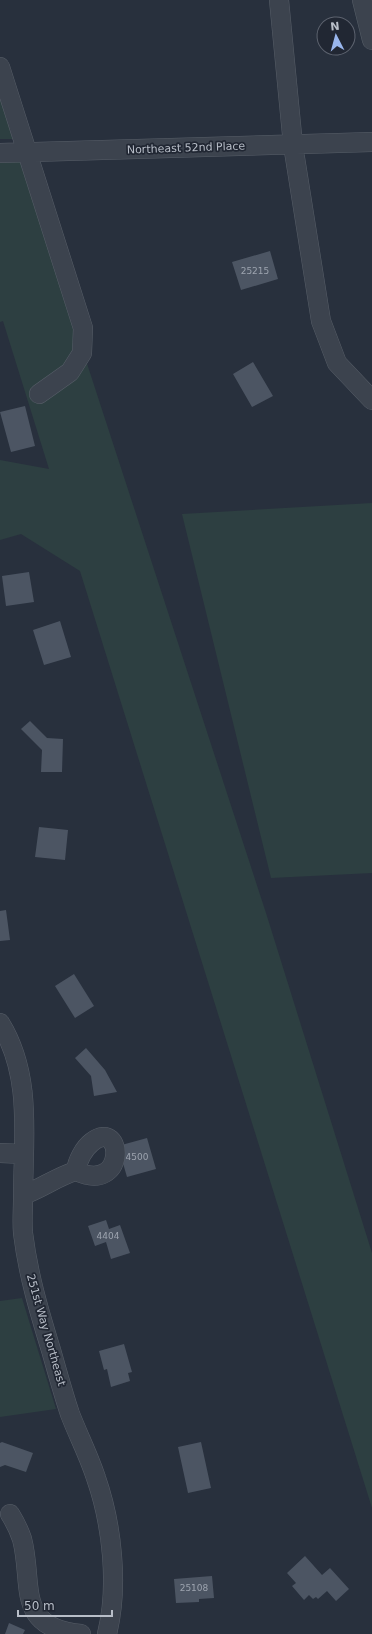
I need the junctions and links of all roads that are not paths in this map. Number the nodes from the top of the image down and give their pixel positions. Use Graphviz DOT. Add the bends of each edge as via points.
graph roads {
  1 [pos="279,0"];
  2 [pos="362,0"];
  3 [pos="372,40"];
  4 [pos="0,67"];
  5 [pos="372,142"];
  6 [pos="293,145"];
  7 [pos="26,152"];
  8 [pos="0,153"];
  9 [pos="39,394"];
  10 [pos="372,400"];
  11 [pos="2,1033"];
  12 [pos="0,1153"];
  13 [pos="23,1154"];
  14 [pos="76,1171"];
  15 [pos="23,1195"];
  16 [pos="10,1514"];
  17 [pos="81,1634"];
  18 [pos="107,1634"];
  1 -- 6 [label="street"];
  2 -- 3 [label="street"];
  4 -- 7 [label="street"];
  5 -- 6 [label="street, Northeast 52nd Place"];
  6 -- 7 [label="street, Northeast 52nd Place"];
  6 -- 10 [label="street" via="321,321 337,363"];
  7 -- 8 [label="street, Northeast 52nd Place"];
  7 -- 9 [label="street" via="83,328 82,353 70,372"];
  11 -- 13 [label="street, 251st Way Northeast" via="20,1075 24,1099"];
  12 -- 13 [label="street"];
  13 -- 15 [label="street, 251st Way Northeast"];
  14 -- 15 [label="street" via="61,1175"];
  15 -- 18 [label="street, 251st Way Northeast" via="23,1231 35,1300 70,1414 96,1478 106,1512 113,1586"];
  16 -- 17 [label="street" via="22,1541 32,1606 45,1622 58,1629"];
}
